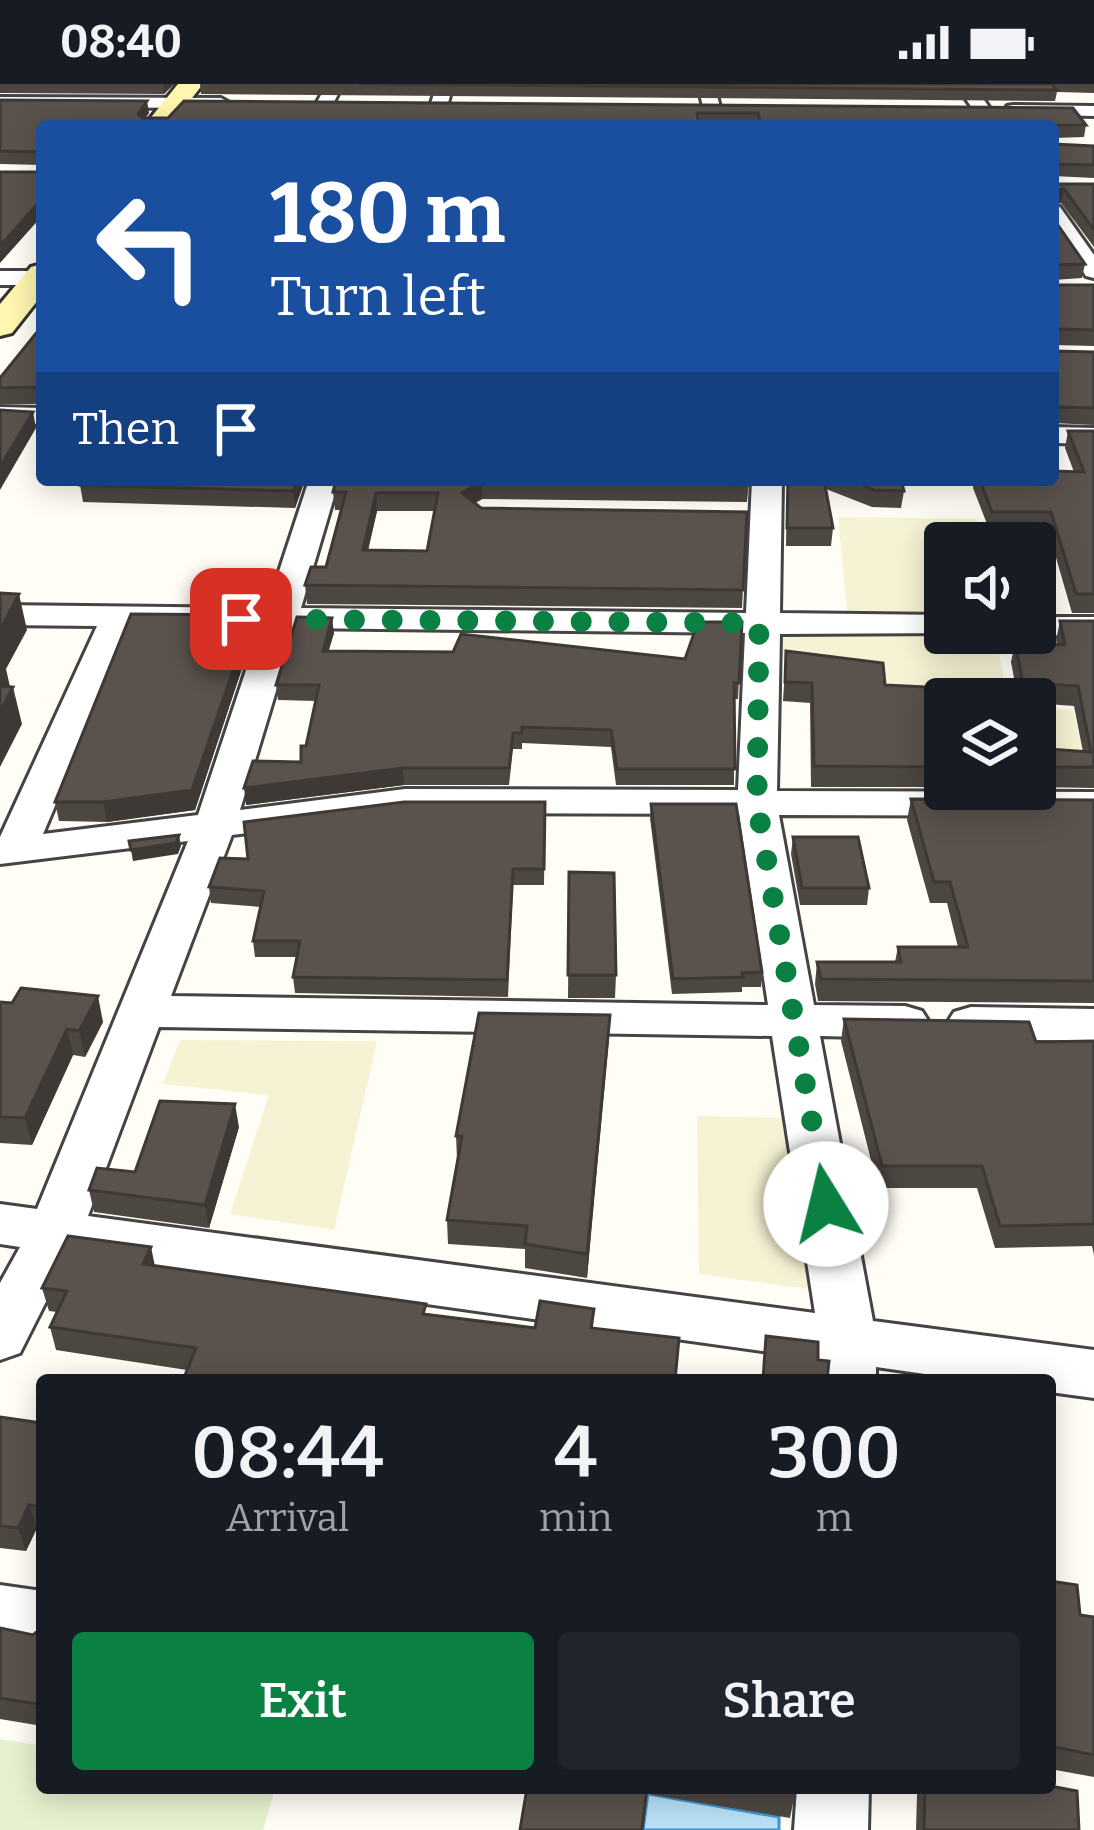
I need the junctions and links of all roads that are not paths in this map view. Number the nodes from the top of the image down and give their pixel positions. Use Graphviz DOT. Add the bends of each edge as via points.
graph roads {
  1 [pos="37,84"];
  2 [pos="334,84"];
  3 [pos="445,84"];
  4 [pos="706,84"];
  5 [pos="964,84"];
  6 [pos="183,93"];
  7 [pos="9,102"];
  8 [pos="239,103"];
  9 [pos="303,104"];
  10 [pos="324,104"];
  11 [pos="347,104"];
  12 [pos="416,105"];
  13 [pos="439,105"];
  14 [pos="461,106"];
  15 [pos="688,107"];
  16 [pos="734,108"];
  17 [pos="959,110"];
  18 [pos="1094,111"];
  19 [pos="714,117"];
  20 [pos="0,118"];
  21 [pos="988,118"];
  22 [pos="163,120"];
  23 [pos="316,120"];
  24 [pos="435,120"];
  25 [pos="1073,237"];
  26 [pos="1094,272"];
  27 [pos="36,277"];
  28 [pos="0,278"];
  29 [pos="36,283"];
  30 [pos="0,326"];
  31 [pos="0,416"];
  32 [pos="36,416"];
  33 [pos="1059,435"];
  34 [pos="1094,436"];
  35 [pos="322,486"];
  36 [pos="756,504"];
  37 [pos="0,615"];
  38 [pos="119,616"];
  39 [pos="281,620"];
  40 [pos="759,623"];
  41 [pos="924,626"];
  42 [pos="1056,627"];
  43 [pos="1094,627"];
  44 [pos="757,804"];
  45 [pos="1094,804"];
  46 [pos="216,823"];
  47 [pos="7,851"];
  48 [pos="141,1011"];
  49 [pos="795,1021"];
  50 [pos="1094,1025"];
  51 [pos="0,1223"];
  52 [pos="55,1231"];
  53 [pos="0,1337"];
  54 [pos="848,1361"];
  55 [pos="1094,1374"];
  56 [pos="0,1616"];
  57 [pos="36,1621"];
  58 [pos="833,1794"];
  59 [pos="831,1830"];
  1 -- 7 [label="street"];
  2 -- 10 [label="street"];
  3 -- 13 [label="street"];
  4 -- 19 [label="street"];
  5 -- 21 [label="street"];
  6 -- 7 [label="street"];
  6 -- 8 [label="street"];
  6 -- 22 [label="main road"];
  7 -- 20 [label="street"];
  9 -- 10 [label="street"];
  10 -- 11 [label="street"];
  10 -- 23 [label="street"];
  12 -- 13 [label="street"];
  13 -- 14 [label="street"];
  13 -- 24 [label="street"];
  15 -- 19 [label="street"];
  16 -- 19 [label="street"];
  17 -- 21 [label="street"];
  18 -- 21 [label="street"];
  25 -- 26 [label="street"];
  27 -- 28 [label="street"];
  29 -- 30 [label="main road"];
  31 -- 32 [label="street"];
  33 -- 34 [label="street"];
  35 -- 39 [label="street"];
  36 -- 40 [label="street"];
  37 -- 38 [label="street"];
  38 -- 39 [label="street"];
  38 -- 47 [label="street"];
  39 -- 40 [label="street"];
  39 -- 46 [label="street"];
  40 -- 41 [label="street"];
  40 -- 44 [label="street"];
  42 -- 43 [label="street"];
  44 -- 45 [label="street"];
  44 -- 46 [label="street" via="405,801"];
  44 -- 49 [label="street"];
  46 -- 47 [label="street"];
  46 -- 48 [label="street"];
  48 -- 49 [label="street"];
  48 -- 52 [label="street"];
  49 -- 50 [label="street"];
  49 -- 54 [label="street"];
  51 -- 52 [label="street"];
  52 -- 53 [label="street"];
  52 -- 54 [label="street"];
  54 -- 55 [label="street"];
  56 -- 57 [label="street"];
  58 -- 59 [label="street"];
}
